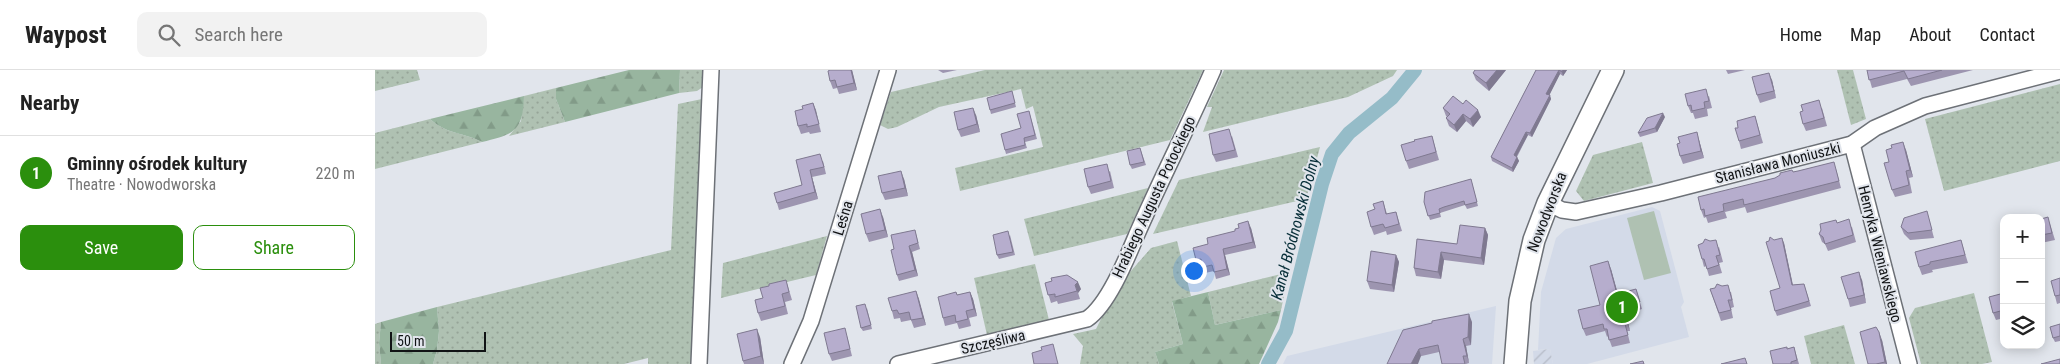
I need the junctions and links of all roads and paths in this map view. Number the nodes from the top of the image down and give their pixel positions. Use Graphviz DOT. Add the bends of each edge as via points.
graph roads {
  1 [pos="711,70"];
  2 [pos="888,70"];
  3 [pos="1213,70"];
  4 [pos="1613,70"];
  5 [pos="2060,71"];
  6 [pos="1853,144"];
  7 [pos="1547,203"];
  8 [pos="1087,319"];
  9 [pos="699,364"];
  10 [pos="792,364"];
  11 [pos="898,364"];
  12 [pos="1515,364"];
  13 [pos="1909,364"];
  1 -- 9 [label="street"];
  2 -- 10 [label="street, Leśna" via="814,312"];
  3 -- 8 [label="street, Hrabiego Augusta Potockiego" via="1133,245 1102,306"];
  4 -- 7 [label="main road, Nowodworska"];
  5 -- 6 [label="street, Stanisława Moniuszki" via="1925,106 1875,128"];
  6 -- 7 [label="street, Stanisława Moniuszki" via="1576,212"];
  6 -- 13 [label="street, Henryka Wieniawskiego"];
  7 -- 12 [label="main road, Nowodworska" via="1524,280"];
  8 -- 11 [label="street, Szczęśliwa"];
}
